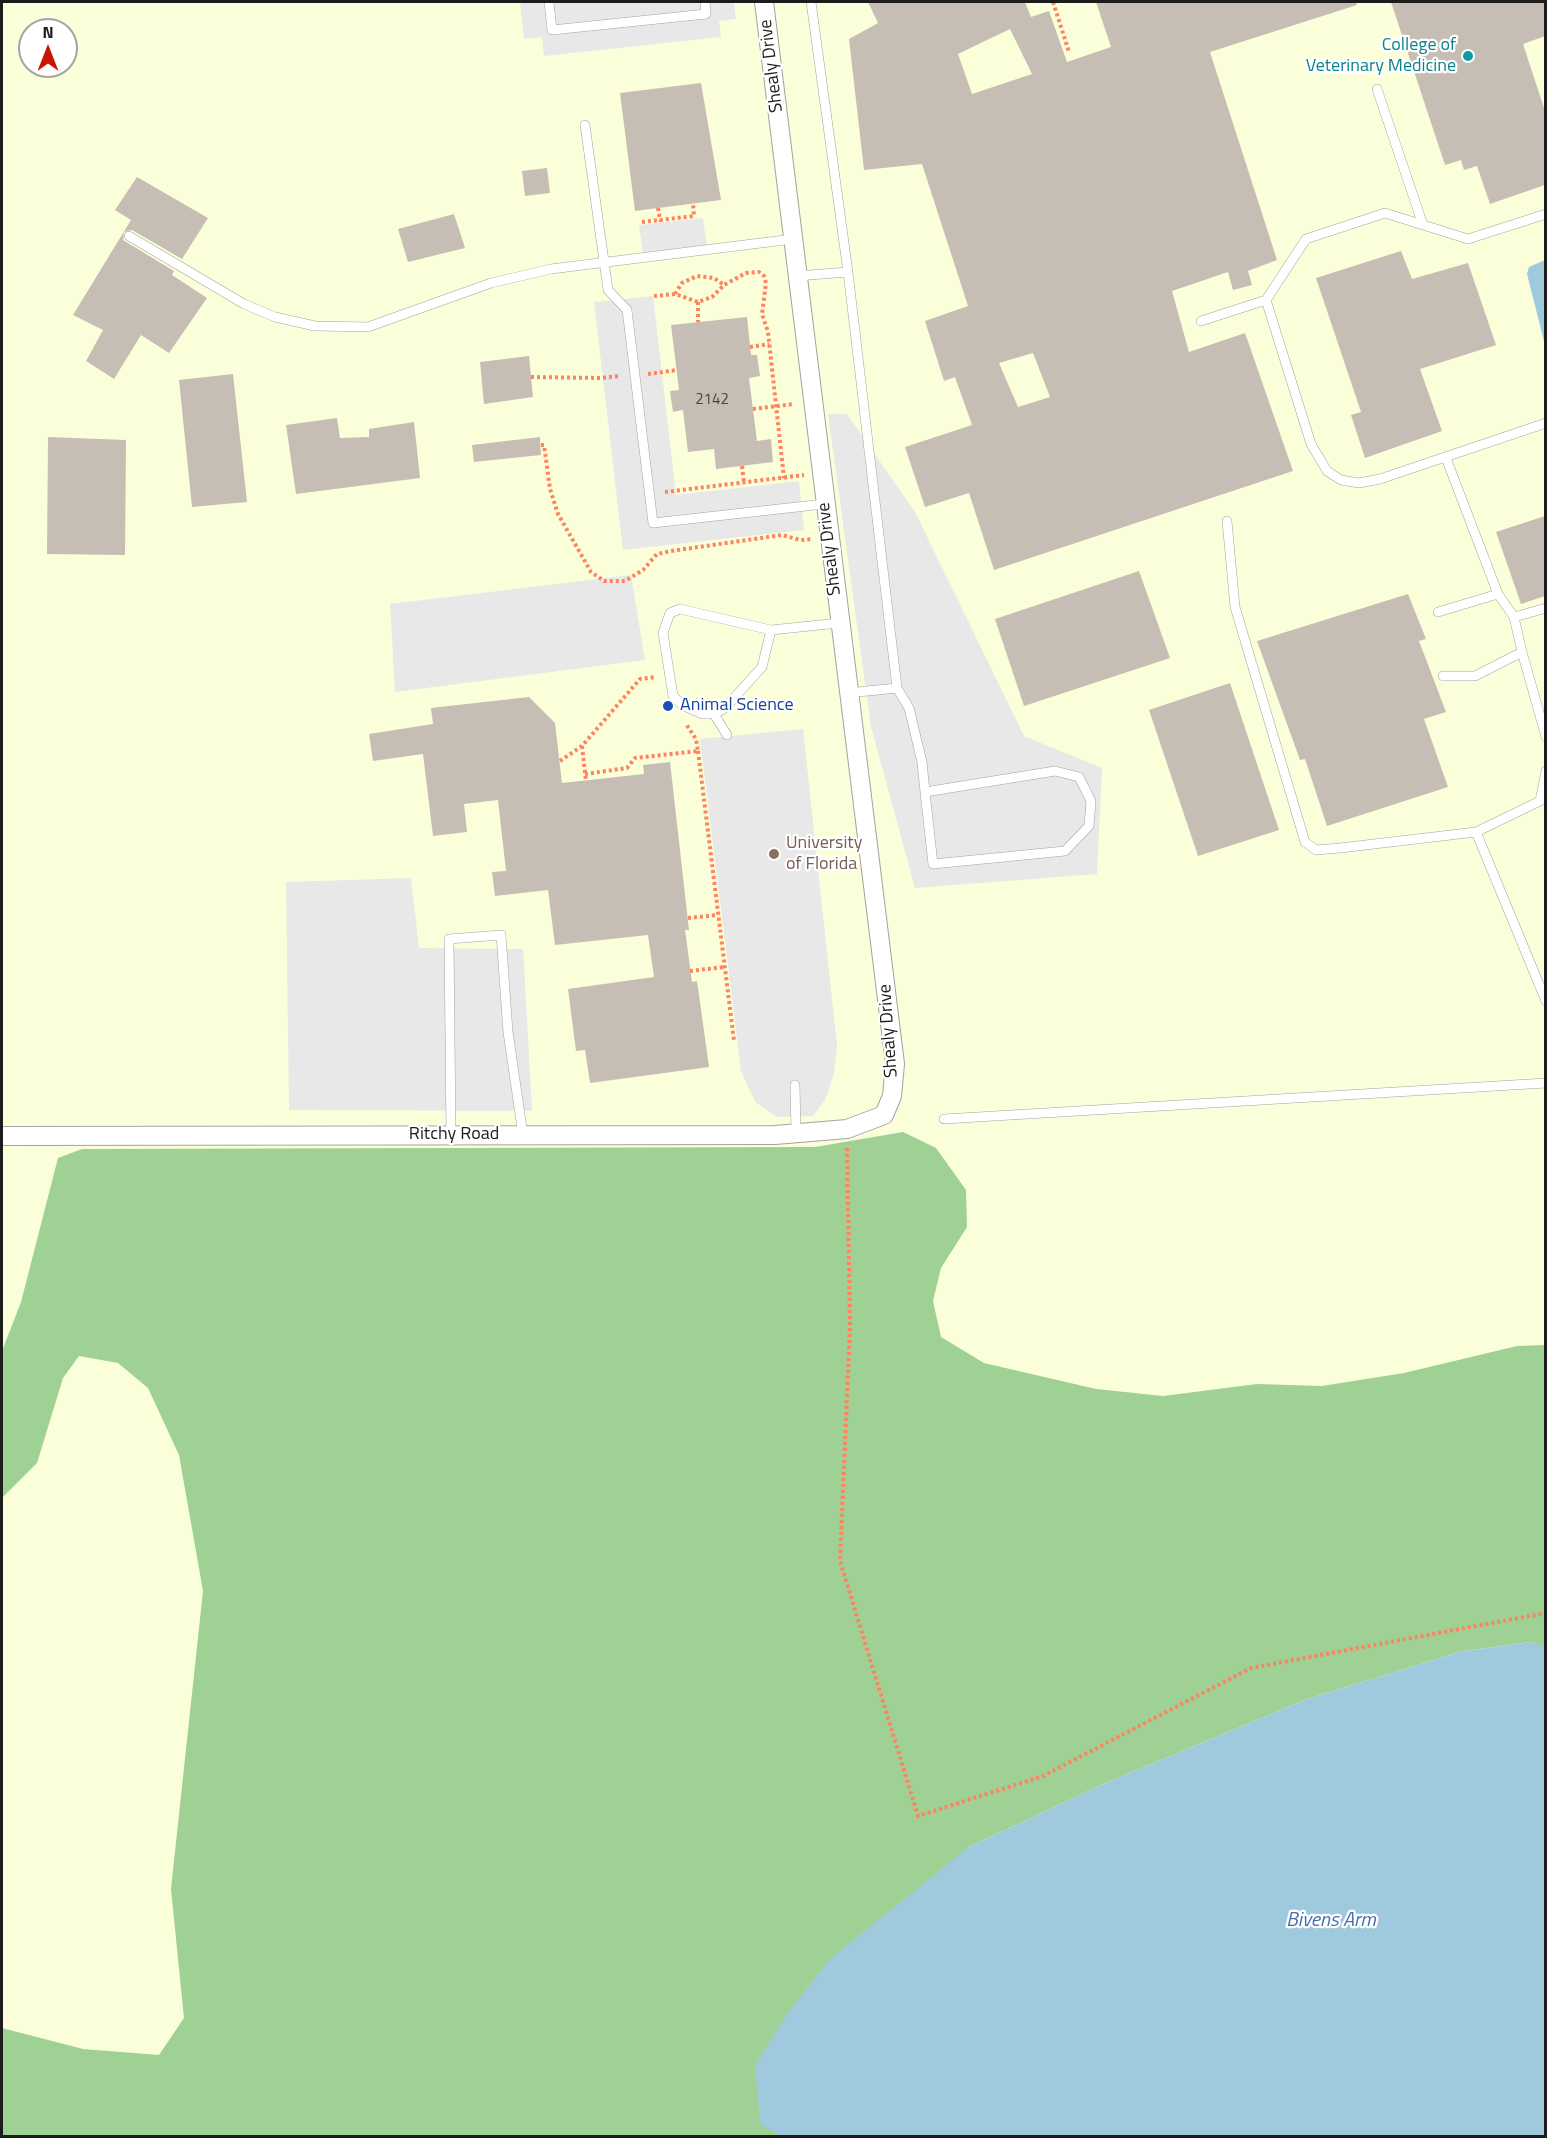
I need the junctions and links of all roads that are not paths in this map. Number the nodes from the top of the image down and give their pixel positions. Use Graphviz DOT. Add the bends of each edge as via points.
graph roads {
  1 [pos="549,2"];
  2 [pos="705,2"];
  3 [pos="764,2"];
  4 [pos="811,2"];
  5 [pos="1377,89"];
  6 [pos="585,125"];
  7 [pos="1545,214"];
  8 [pos="1423,225"];
  9 [pos="129,236"];
  10 [pos="793,239"];
  11 [pos="603,262"];
  12 [pos="848,272"];
  13 [pos="797,276"];
  14 [pos="1266,300"];
  15 [pos="1201,321"];
  16 [pos="1545,423"];
  17 [pos="1446,458"];
  18 [pos="824,504"];
  19 [pos="1227,521"];
  20 [pos="1498,594"];
  21 [pos="1545,608"];
  22 [pos="1438,612"];
  23 [pos="1514,617"];
  24 [pos="839,623"];
  25 [pos="771,630"];
  26 [pos="1522,652"];
  27 [pos="1443,676"];
  28 [pos="897,688"];
  29 [pos="848,693"];
  30 [pos="714,714"];
  31 [pos="727,735"];
  32 [pos="1545,737"];
  33 [pos="1545,771"];
  34 [pos="926,792"];
  35 [pos="1476,832"];
  36 [pos="1545,1001"];
  37 [pos="1545,1083"];
  38 [pos="795,1085"];
  39 [pos="892,1096"];
  40 [pos="944,1119"];
  41 [pos="796,1133"];
  42 [pos="523,1135"];
  43 [pos="2,1136"];
  44 [pos="451,1136"];
  1 -- 2 [label="lane" via="552,30 706,14"];
  3 -- 10 [label="street, Shealy Drive"];
  4 -- 12 [label="lane"];
  5 -- 8 [label="lane"];
  6 -- 11 [label="lane"];
  7 -- 8 [label="lane" via="1468,239"];
  8 -- 14 [label="lane" via="1385,213 1306,239"];
  9 -- 11 [label="lane" via="243,304 275,317 315,326 368,327 491,283 551,268"];
  10 -- 11 [label="lane"];
  10 -- 13 [label="street, Shealy Drive"];
  11 -- 18 [label="lane" via="608,290 627,310 653,523"];
  12 -- 13 [label="lane"];
  12 -- 28 [label="lane"];
  13 -- 18 [label="street, Shealy Drive"];
  14 -- 15 [label="lane"];
  14 -- 17 [label="lane" via="1311,444 1327,471 1341,480 1359,483"];
  16 -- 17 [label="lane"];
  17 -- 20 [label="lane"];
  18 -- 24 [label="street, Shealy Drive"];
  19 -- 35 [label="lane" via="1235,607 1305,842 1316,850"];
  20 -- 22 [label="lane"];
  20 -- 23 [label="lane"];
  21 -- 23 [label="lane"];
  23 -- 26 [label="lane"];
  24 -- 25 [label="lane"];
  24 -- 29 [label="street, Shealy Drive"];
  25 -- 30 [label="lane" via="762,667 737,697"];
  25 -- 30 [label="lane" via="680,609 670,613 663,633 673,696 690,710"];
  26 -- 27 [label="lane" via="1475,676"];
  26 -- 32 [label="lane"];
  28 -- 29 [label="lane"];
  28 -- 34 [label="lane" via="918,736"];
  29 -- 39 [label="street, Shealy Drive" via="895,1064"];
  30 -- 31 [label="lane"];
  33 -- 35 [label="lane" via="1540,801"];
  34 -- 34 [label="lane" via="933,864 1065,851 1089,826 1091,801 1079,777 1055,771"];
  35 -- 36 [label="lane"];
  37 -- 40 [label="lane"];
  38 -- 41 [label="lane"];
  39 -- 41 [label="street, Ritchy Road" via="884,1114 847,1129"];
  41 -- 42 [label="street, Ritchy Road"];
  42 -- 44 [label="street, Ritchy Road"];
  42 -- 44 [label="lane" via="508,1032 501,935 449,939"];
  43 -- 44 [label="street, Ritchy Road"];
}
